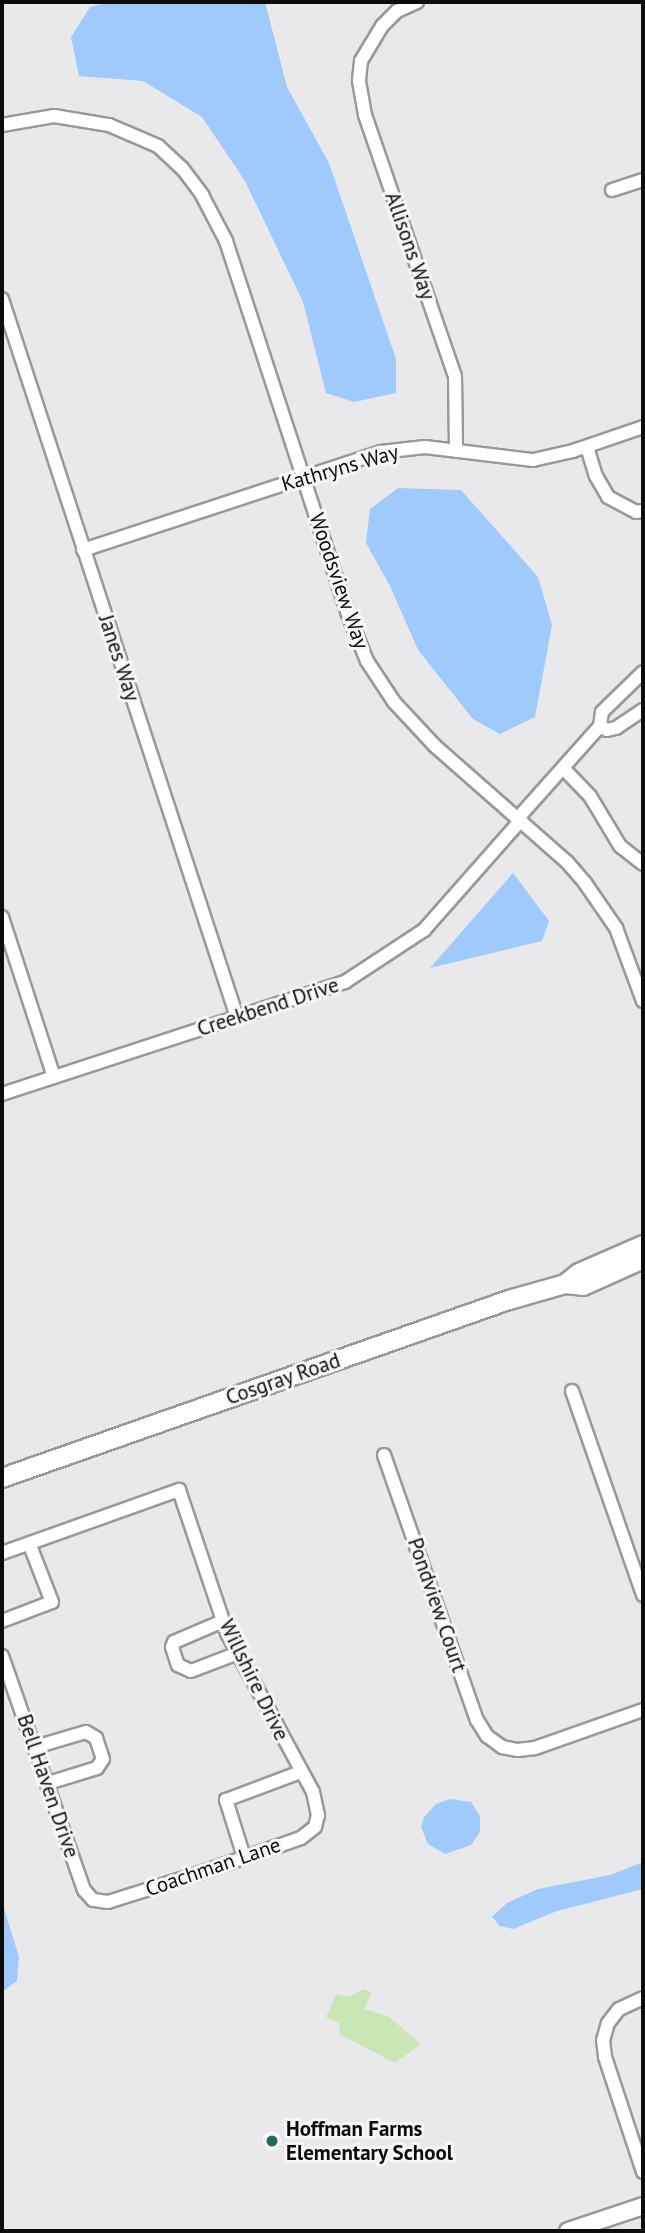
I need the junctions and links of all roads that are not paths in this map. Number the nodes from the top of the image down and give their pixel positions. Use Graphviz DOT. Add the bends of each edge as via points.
graph roads {
  1 [pos="417,2"];
  2 [pos="2,125"];
  3 [pos="643,180"];
  4 [pos="612,190"];
  5 [pos="2,299"];
  6 [pos="643,427"];
  7 [pos="587,447"];
  8 [pos="456,451"];
  9 [pos="304,477"];
  10 [pos="643,511"];
  11 [pos="83,550"];
  12 [pos="643,672"];
  13 [pos="643,710"];
  14 [pos="600,726"];
  15 [pos="563,768"];
  16 [pos="519,819"];
  17 [pos="643,864"];
  18 [pos="2,917"];
  19 [pos="643,1001"];
  20 [pos="237,1017"];
  21 [pos="54,1077"];
  22 [pos="2,1094"];
  23 [pos="643,1245"];
  24 [pos="643,1259"];
  25 [pos="565,1284"];
  26 [pos="572,1391"];
  27 [pos="384,1455"];
  28 [pos="2,1478"];
  29 [pos="29,1543"];
  30 [pos="2,1553"];
  31 [pos="643,1595"];
  32 [pos="2,1621"];
  33 [pos="223,1621"];
  34 [pos="238,1653"];
  35 [pos="2,1656"];
  36 [pos="643,1710"];
  37 [pos="35,1747"];
  38 [pos="301,1772"];
  39 [pos="48,1783"];
  40 [pos="314,1827"];
  41 [pos="244,1857"];
  42 [pos="108,1902"];
  43 [pos="643,1998"];
  44 [pos="643,2172"];
  45 [pos="643,2206"];
  46 [pos="568,2231"];
  1 -- 8 [label="street, Allisons Way" via="397,10 382,26 361,61 359,81 365,115 455,376"];
  2 -- 9 [label="street, Woodsview Way" via="54,116 109,125 158,146 177,162 202,195 226,241"];
  3 -- 4 [label="street"];
  5 -- 11 [label="street, Janes Way"];
  6 -- 7 [label="street, Kathryns Way"];
  7 -- 8 [label="street, Kathryns Way" via="533,460"];
  7 -- 10 [label="street" via="608,497 636,512"];
  8 -- 9 [label="street, Kathryns Way" via="425,447 380,452"];
  9 -- 11 [label="street, Kathryns Way"];
  9 -- 16 [label="street, Woodsview Way" via="367,661 394,702 435,746"];
  11 -- 20 [label="street, Janes Way"];
  12 -- 14 [label="street, Creekbend Drive" via="602,712"];
  13 -- 14 [label="street" via="616,728"];
  14 -- 15 [label="street, Creekbend Drive"];
  15 -- 16 [label="street, Creekbend Drive"];
  15 -- 17 [label="street" via="590,796 620,846"];
  16 -- 19 [label="street, Woodsview Way" via="567,862 601,903 616,928"];
  16 -- 20 [label="street, Creekbend Drive" via="424,930 345,982"];
  18 -- 21 [label="street"];
  20 -- 21 [label="street, Creekbend Drive"];
  21 -- 22 [label="street, Creekbend Drive"];
  23 -- 25 [label="main road, Cosgray Road" via="579,1273"];
  24 -- 25 [label="main road, Cosgray Road" via="583,1286"];
  25 -- 28 [label="main road, Cosgray Road"];
  26 -- 31 [label="street"];
  27 -- 36 [label="street, Pondview Court" via="477,1720 487,1736 502,1747 535,1748"];
  29 -- 30 [label="street"];
  29 -- 32 [label="street" via="52,1602"];
  29 -- 33 [label="street, Willshire Drive" via="178,1490"];
  33 -- 34 [label="street, Willshire Drive"];
  33 -- 34 [label="street" via="174,1642 178,1665 191,1671"];
  34 -- 38 [label="street, Willshire Drive"];
  35 -- 37 [label="street, Bell Haven Drive"];
  37 -- 39 [label="street, Bell Haven Drive"];
  37 -- 39 [label="street" via="86,1732 96,1738 103,1759 97,1768"];
  38 -- 40 [label="street, Willshire Drive" via="318,1807"];
  38 -- 41 [label="street" via="226,1800"];
  39 -- 42 [label="street, Bell Haven Drive" via="84,1890 93,1900"];
  40 -- 41 [label="street, Coachman Lane" via="301,1838"];
  41 -- 42 [label="street, Coachman Lane"];
  43 -- 44 [label="street" via="619,2009 603,2040"];
  45 -- 46 [label="street"];
}
